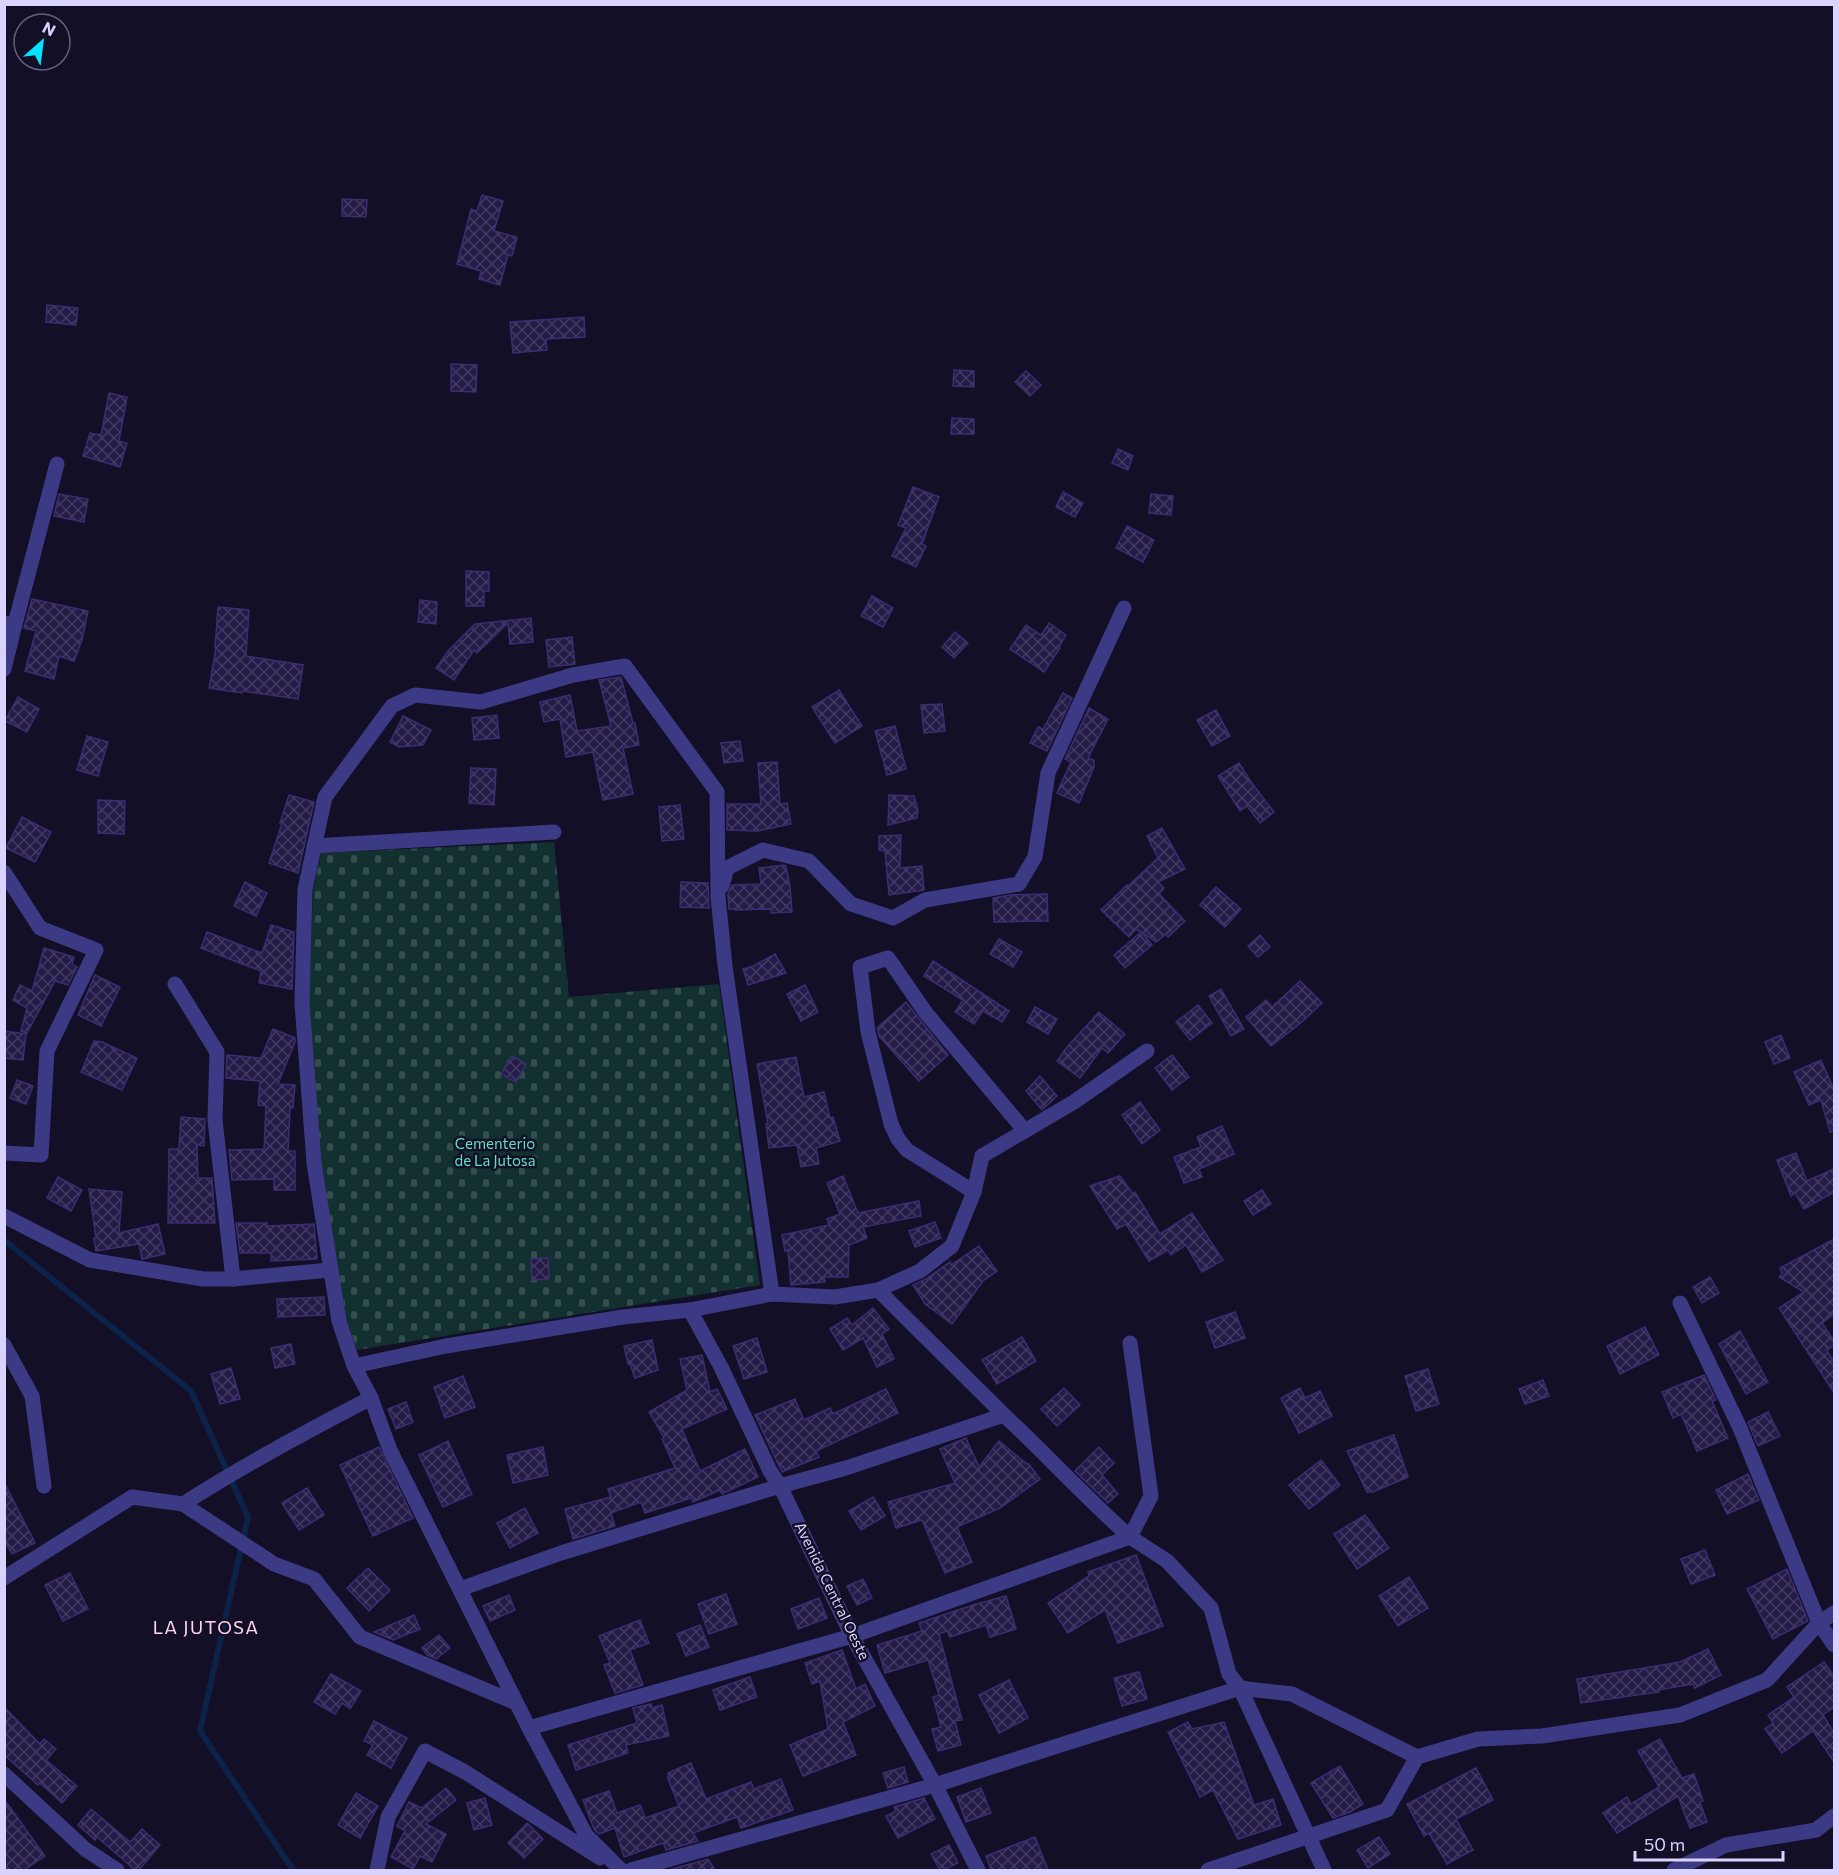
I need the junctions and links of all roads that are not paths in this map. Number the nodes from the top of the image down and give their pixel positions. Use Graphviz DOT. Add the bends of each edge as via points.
graph roads {
  1 [pos="57,464"];
  2 [pos="1124,608"];
  3 [pos="10,623"];
  4 [pos="4,669"];
  5 [pos="554,832"];
  6 [pos="314,846"];
  7 [pos="4,872"];
  8 [pos="718,897"];
  9 [pos="175,984"];
  10 [pos="1147,1051"];
  11 [pos="1025,1131"];
  12 [pos="4,1153"];
  13 [pos="974,1192"];
  14 [pos="4,1216"];
  15 [pos="330,1270"];
  16 [pos="233,1279"];
  17 [pos="878,1290"];
  18 [pos="772,1294"];
  19 [pos="1680,1303"];
  20 [pos="690,1310"];
  21 [pos="1130,1343"];
  22 [pos="4,1345"];
  23 [pos="354,1366"];
  24 [pos="371,1398"];
  25 [pos="1004,1415"];
  26 [pos="44,1486"];
  27 [pos="780,1486"];
  28 [pos="183,1504"];
  29 [pos="1130,1537"];
  30 [pos="4,1578"];
  31 [pos="460,1589"];
  32 [pos="1834,1613"];
  33 [pos="1820,1623"];
  34 [pos="852,1636"];
  35 [pos="1834,1645"];
  36 [pos="1239,1688"];
  37 [pos="516,1703"];
  38 [pos="529,1728"];
  39 [pos="1417,1757"];
  40 [pos="4,1774"];
  41 [pos="934,1785"];
  42 [pos="1834,1816"];
  43 [pos="1308,1838"];
  44 [pos="111,1866"];
  45 [pos="91,1870"];
  46 [pos="377,1870"];
  47 [pos="620,1870"];
  48 [pos="631,1870"];
  49 [pos="978,1870"];
  50 [pos="1208,1870"];
  51 [pos="1324,1870"];
  52 [pos="1674,1870"];
  1 -- 3 [label="street"];
  2 -- 8 [label="street" via="1048,773 1035,857 1019,884 925,900 893,918 850,904 809,861 763,850 727,867"];
  3 -- 4 [label="street"];
  5 -- 6 [label="street"];
  6 -- 8 [label="street" via="325,797 393,706 416,695 481,702 573,675 625,666 717,792"];
  6 -- 15 [label="street" via="305,889 302,1004 314,1163"];
  7 -- 12 [label="street" via="40,928 96,950 47,1051 41,1155"];
  8 -- 18 [label="street"];
  9 -- 16 [label="street" via="217,1052 215,1120"];
  10 -- 11 [label="street"];
  11 -- 13 [label="street" via="982,1156"];
  11 -- 13 [label="street" via="926,1013 888,958 860,967 868,1032 898,1139 907,1150"];
  13 -- 17 [label="street" via="952,1246 920,1271"];
  14 -- 16 [label="street" via="90,1260 203,1279"];
  15 -- 16 [label="street"];
  15 -- 23 [label="street" via="339,1322"];
  17 -- 18 [label="street" via="835,1297"];
  17 -- 25 [label="street"];
  18 -- 20 [label="street"];
  19 -- 33 [label="street" via="1740,1428"];
  20 -- 23 [label="street" via="446,1346"];
  20 -- 27 [label="street, Avenida Central Oeste"];
  21 -- 29 [label="street" via="1151,1496"];
  22 -- 26 [label="street" via="32,1396"];
  23 -- 24 [label="street"];
  24 -- 28 [label="street"];
  24 -- 31 [label="street" via="390,1450"];
  25 -- 27 [label="street"];
  25 -- 29 [label="street"];
  27 -- 31 [label="street" via="561,1553"];
  27 -- 34 [label="street, Avenida Central Oeste"];
  28 -- 30 [label="street" via="132,1497"];
  28 -- 37 [label="street" via="274,1564 314,1579 360,1637"];
  29 -- 34 [label="street"];
  29 -- 36 [label="street" via="1167,1561 1211,1608 1229,1674"];
  31 -- 37 [label="street"];
  32 -- 33 [label="street"];
  33 -- 35 [label="street"];
  33 -- 39 [label="street" via="1767,1680 1680,1715 1542,1736 1478,1739"];
  34 -- 38 [label="street"];
  34 -- 41 [label="street, Avenida Central Oeste"];
  36 -- 39 [label="street" via="1292,1694"];
  36 -- 41 [label="street"];
  36 -- 43 [label="street"];
  37 -- 38 [label="street"];
  38 -- 47 [label="street" via="586,1835"];
  39 -- 43 [label="street" via="1387,1810"];
  40 -- 44 [label="street" via="85,1849"];
  41 -- 48 [label="street"];
  41 -- 49 [label="street, Avenida Central Oeste"];
  42 -- 52 [label="street" via="1816,1830 1726,1845"];
  43 -- 50 [label="street"];
  43 -- 51 [label="street"];
  44 -- 45 [label="street"];
  46 -- 47 [label="street" via="388,1817 425,1751"];
}
